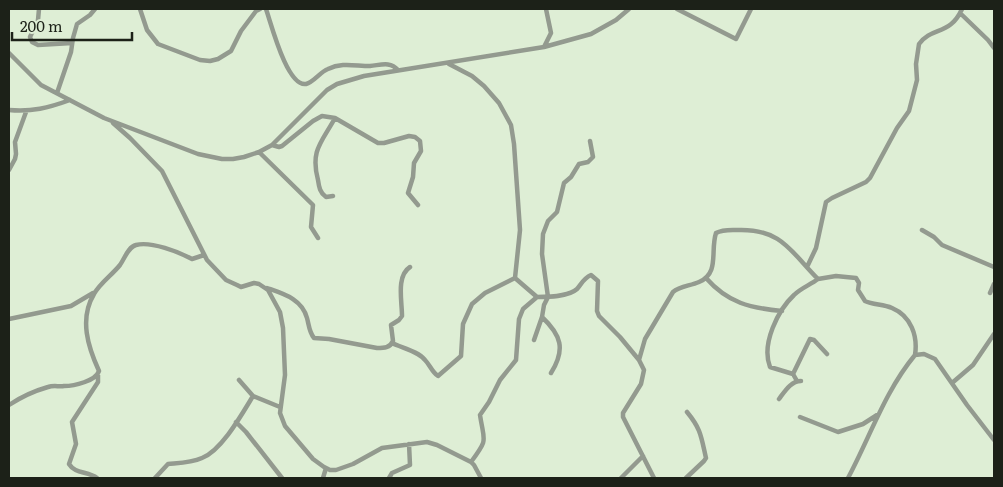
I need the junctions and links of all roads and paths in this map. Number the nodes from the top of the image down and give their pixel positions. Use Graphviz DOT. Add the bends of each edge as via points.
graph roads {
  1 [pos="39,9"];
  2 [pos="95,9"];
  3 [pos="140,9"];
  4 [pos="260,9"];
  5 [pos="266,9"];
  6 [pos="546,9"];
  7 [pos="620,9"];
  8 [pos="629,9"];
  9 [pos="677,9"];
  10 [pos="751,9"];
  11 [pos="961,11"];
  12 [pos="623,14"];
  13 [pos="72,43"];
  14 [pos="544,47"];
  15 [pos="994,48"];
  16 [pos="9,53"];
  17 [pos="447,63"];
  18 [pos="398,70"];
  19 [pos="57,93"];
  20 [pos="70,100"];
  21 [pos="9,110"];
  22 [pos="26,112"];
  23 [pos="335,118"];
  24 [pos="112,122"];
  25 [pos="590,141"];
  26 [pos="272,145"];
  27 [pos="259,152"];
  28 [pos="9,170"];
  29 [pos="333,196"];
  30 [pos="418,205"];
  31 [pos="922,230"];
  32 [pos="318,238"];
  33 [pos="204,255"];
  34 [pos="410,267"];
  35 [pos="807,267"];
  36 [pos="994,267"];
  37 [pos="515,278"];
  38 [pos="706,278"];
  39 [pos="818,279"];
  40 [pos="994,284"];
  41 [pos="263,286"];
  42 [pos="94,293"];
  43 [pos="990,293"];
  44 [pos="537,297"];
  45 [pos="548,297"];
  46 [pos="782,311"];
  47 [pos="542,317"];
  48 [pos="9,319"];
  49 [pos="994,334"];
  50 [pos="534,340"];
  51 [pos="392,343"];
  52 [pos="827,354"];
  53 [pos="914,355"];
  54 [pos="639,360"];
  55 [pos="551,372"];
  56 [pos="793,374"];
  57 [pos="98,375"];
  58 [pos="238,380"];
  59 [pos="952,383"];
  60 [pos="253,396"];
  61 [pos="779,399"];
  62 [pos="9,405"];
  63 [pos="280,407"];
  64 [pos="686,412"];
  65 [pos="878,414"];
  66 [pos="800,417"];
  67 [pos="236,422"];
  68 [pos="994,440"];
  69 [pos="409,444"];
  70 [pos="643,456"];
  71 [pos="471,462"];
  72 [pos="326,468"];
  73 [pos="97,478"];
  74 [pos="155,478"];
  75 [pos="282,478"];
  76 [pos="323,478"];
  77 [pos="389,478"];
  78 [pos="481,478"];
  79 [pos="621,478"];
  80 [pos="654,478"];
  81 [pos="686,478"];
  82 [pos="848,478"];
  1 -- 13 [label="street" via="30,38 32,42 38,45"];
  2 -- 13 [label="street" via="77,24"];
  3 -- 4 [label="street" via="147,30 158,44 210,61 231,51 241,31"];
  5 -- 18 [label="street" via="278,47 299,83 306,84 328,68 342,65 388,64"];
  6 -- 14 [label="street" via="551,34"];
  7 -- 12 [label="street"];
  8 -- 12 [label="street"];
  9 -- 10 [label="street" via="736,39"];
  11 -- 15 [label="street"];
  11 -- 35 [label="street" via="952,24 927,36 919,44 917,80 909,111 870,178 826,202 816,248"];
  12 -- 14 [label="street" via="591,34"];
  13 -- 19 [label="street"];
  14 -- 17 [label="street"];
  16 -- 19 [label="street" via="34,79"];
  17 -- 18 [label="street"];
  17 -- 37 [label="street" via="484,86 511,125 520,223"];
  18 -- 26 [label="street" via="350,80 327,90"];
  19 -- 20 [label="street"];
  20 -- 22 [label="street"];
  20 -- 24 [label="street"];
  21 -- 22 [label="street"];
  22 -- 28 [label="street" via="15,142 15,159"];
  23 -- 26 [label="street" via="322,116 282,146"];
  23 -- 29 [label="street" via="318,146 314,162 321,192 326,197"];
  23 -- 30 [label="street" via="378,143 410,136 420,141 421,151 414,163 408,192"];
  24 -- 27 [label="street" via="211,157 233,159"];
  24 -- 33 [label="street" via="162,171"];
  25 -- 45 [label="street" via="593,158 579,164 572,177 564,183 556,212 543,234 542,254"];
  26 -- 27 [label="street"];
  27 -- 32 [label="street" via="312,205 311,227"];
  31 -- 36 [label="street" via="942,245"];
  33 -- 41 [label="street" via="232,282 242,287 254,283"];
  33 -- 42 [label="street" via="192,259 160,247 135,245"];
  34 -- 51 [label="street" via="402,284 402,316 391,324"];
  35 -- 38 [label="street" via="791,248 772,236 751,229 723,230 715,236 714,261"];
  35 -- 39 [label="street"];
  37 -- 44 [label="street"];
  37 -- 51 [label="street" via="474,302 463,324 461,356 438,376 420,355"];
  38 -- 46 [label="street" via="723,295 739,303"];
  38 -- 54 [label="street" via="673,292 645,339"];
  39 -- 46 [label="street" via="793,296"];
  39 -- 53 [label="street" via="836,276 856,278 858,290 865,301 892,308 909,321 915,335"];
  40 -- 43 [label="street"];
  41 -- 51 [label="street" via="288,296 302,306 314,338 378,348"];
  41 -- 63 [label="street" via="280,312 283,328 285,375"];
  42 -- 48 [label="street" via="71,306"];
  42 -- 57 [label="street" via="86,331"];
  44 -- 45 [label="street"];
  44 -- 71 [label="street" via="523,309 519,318 516,360 480,415 484,441"];
  45 -- 47 [label="street"];
  45 -- 54 [label="street" via="572,292 587,277 594,276 599,284 599,316"];
  46 -- 56 [label="street" via="768,342 768,365"];
  47 -- 50 [label="street"];
  47 -- 55 [label="street" via="558,337 558,360"];
  49 -- 59 [label="street" via="973,365"];
  52 -- 56 [label="street" via="809,339"];
  53 -- 59 [label="street" via="924,354 936,359"];
  53 -- 65 [label="street"];
  54 -- 70 [label="street" via="644,370 643,378 623,417"];
  56 -- 61 [label="street" via="799,381 785,390"];
  57 -- 62 [label="street" via="71,385 50,386"];
  57 -- 73 [label="street" via="98,382 72,422 76,444 69,464 75,470"];
  58 -- 60 [label="street"];
  59 -- 68 [label="street"];
  60 -- 63 [label="street"];
  60 -- 67 [label="street"];
  63 -- 72 [label="street" via="285,426 313,459"];
  64 -- 81 [label="street" via="700,431 706,458"];
  65 -- 66 [label="street" via="863,424 838,432"];
  65 -- 82 [label="street"];
  67 -- 74 [label="street" via="226,439 204,457 168,464"];
  67 -- 75 [label="street"];
  69 -- 71 [label="street" via="432,443"];
  69 -- 72 [label="street" via="382,448 342,468"];
  69 -- 77 [label="street" via="410,465"];
  70 -- 79 [label="street"];
  70 -- 80 [label="street"];
  71 -- 78 [label="street"];
  72 -- 76 [label="street"];
}
